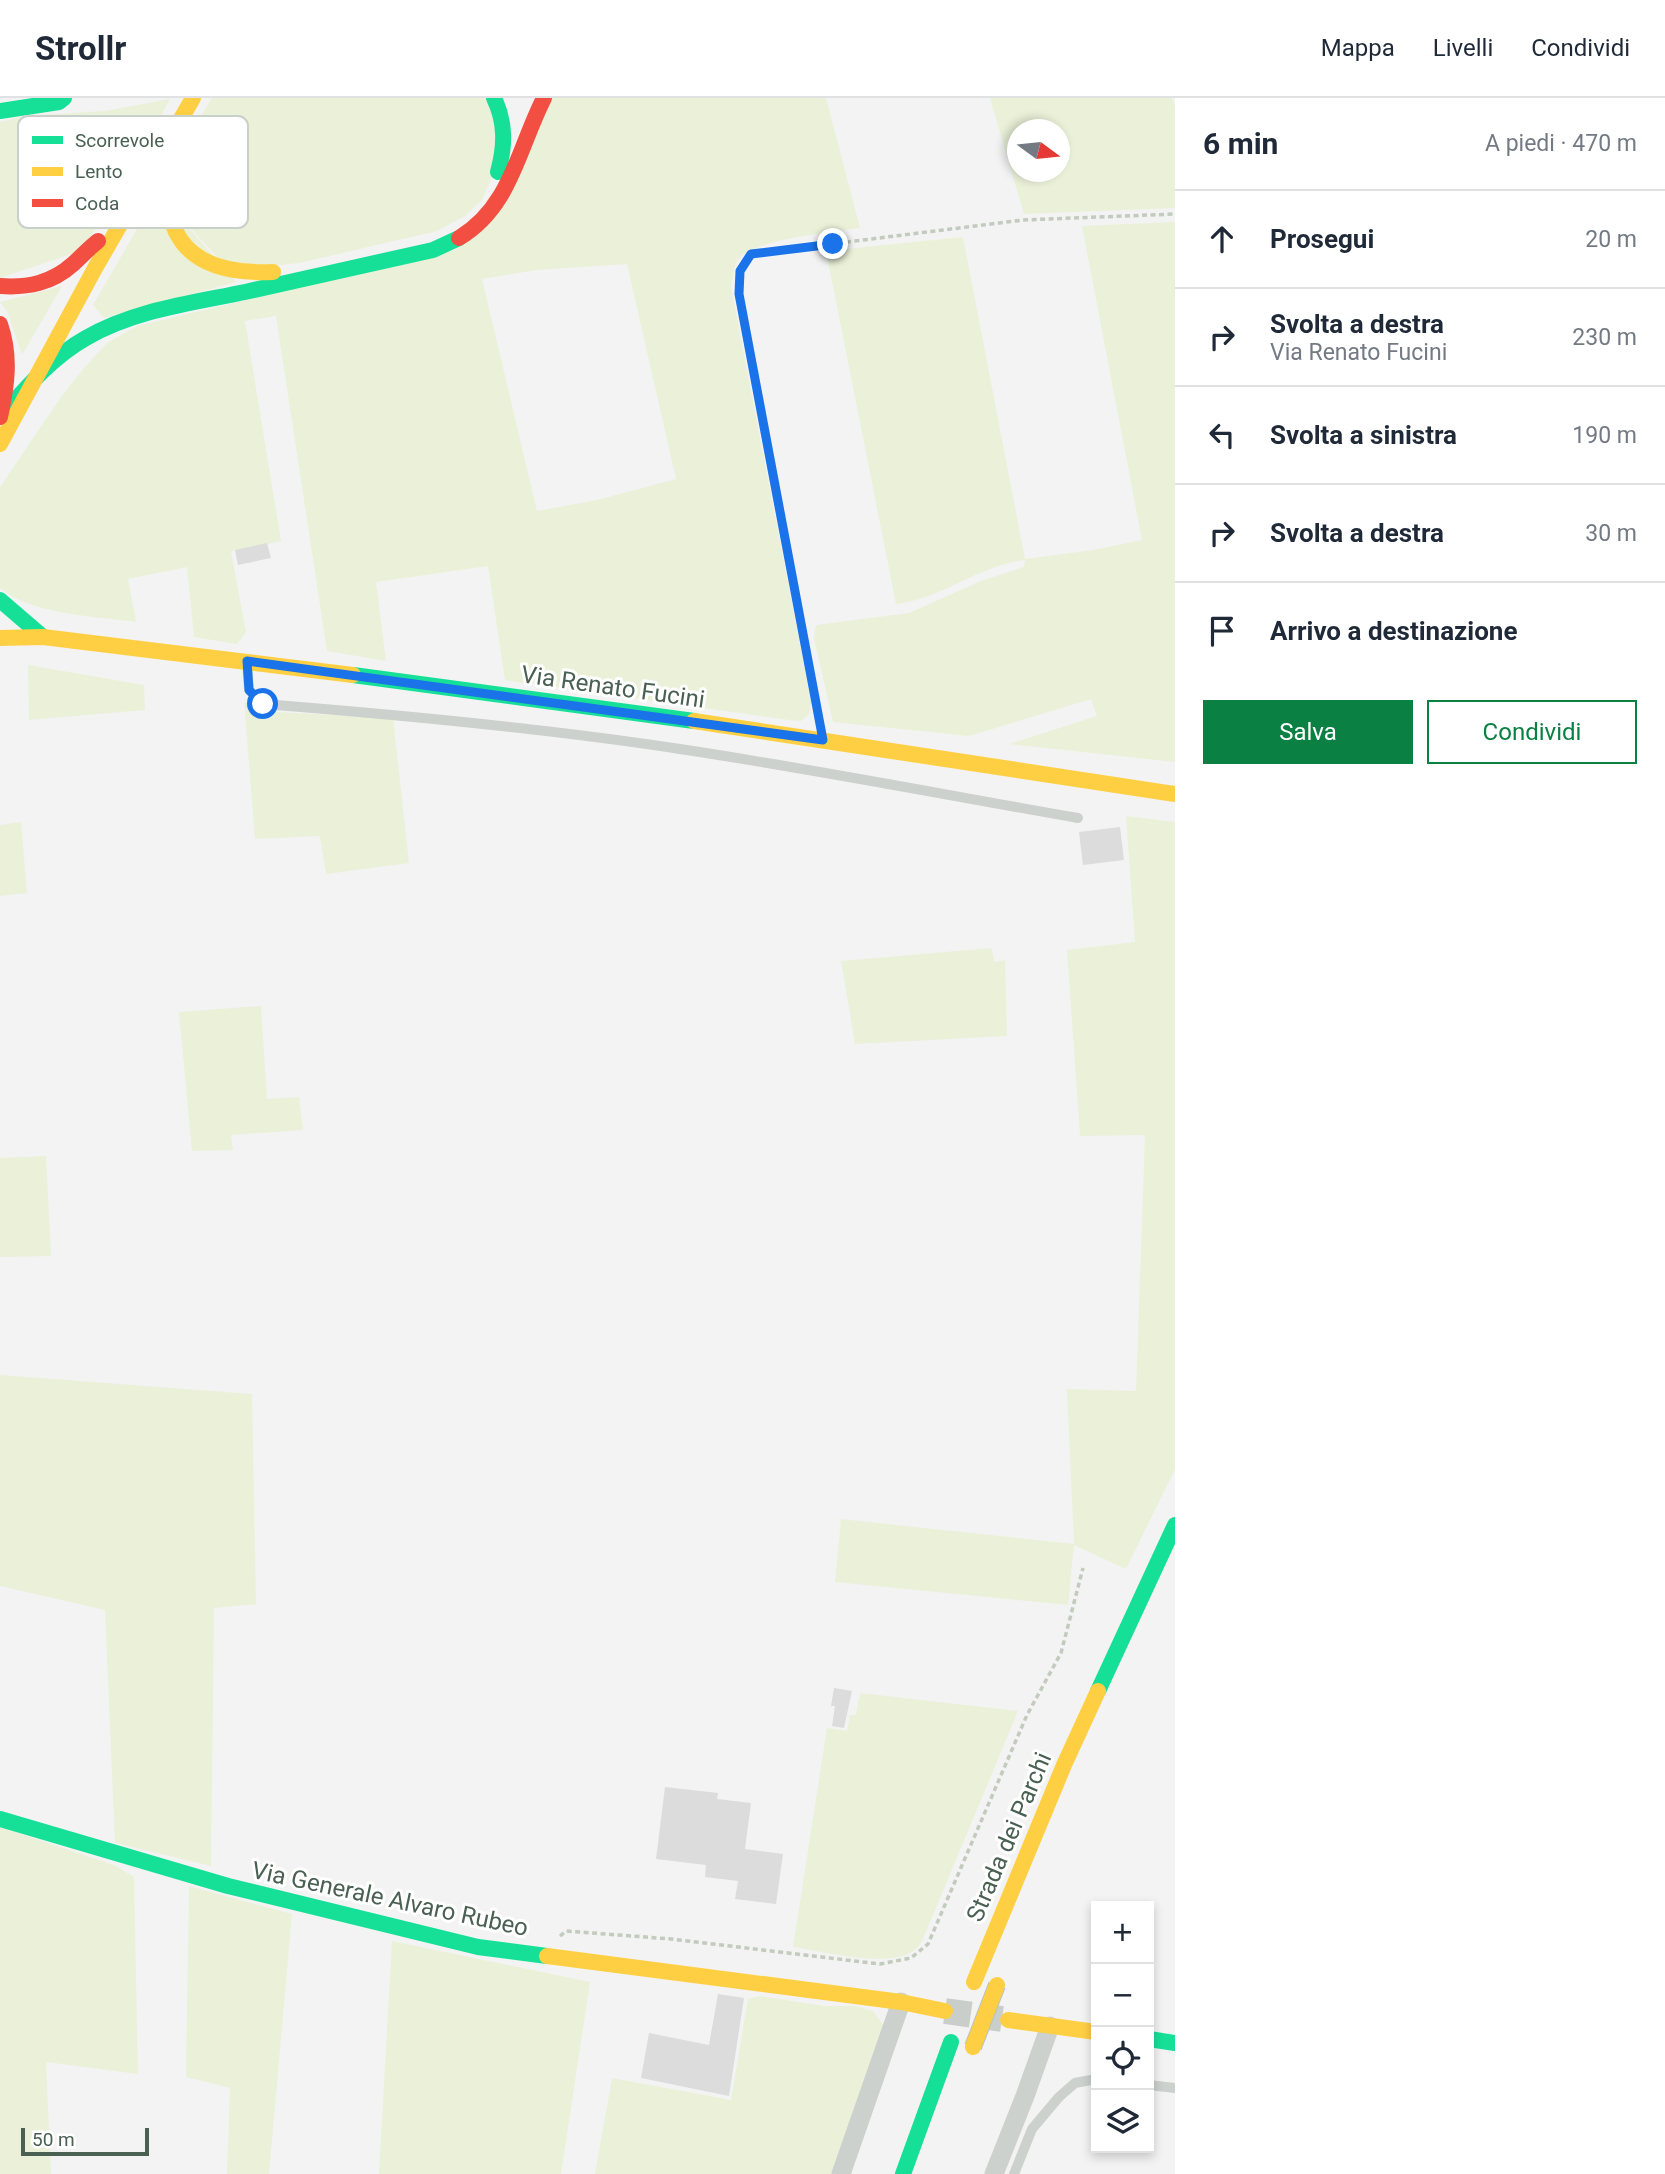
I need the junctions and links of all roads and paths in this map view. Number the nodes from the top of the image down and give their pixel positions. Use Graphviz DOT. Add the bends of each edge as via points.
graph roads {
  1 [pos="64,98"];
  2 [pos="193,98"];
  3 [pos="494,98"];
  4 [pos="544,98"];
  5 [pos="0,111"];
  6 [pos="182,116"];
  7 [pos="1175,214"];
  8 [pos="174,228"];
  9 [pos="116,229"];
  10 [pos="0,286"];
  11 [pos="0,324"];
  12 [pos="29,385"];
  13 [pos="0,417"];
  14 [pos="0,444"];
  15 [pos="0,600"];
  16 [pos="43,637"];
  17 [pos="0,638"];
  18 [pos="247,661"];
  19 [pos="823,740"];
  20 [pos="1175,794"];
  21 [pos="1078,818"];
  22 [pos="1175,1525"];
  23 [pos="1083,1568"];
  24 [pos="0,1819"];
  25 [pos="536,1954"];
  26 [pos="1000,1979"];
  27 [pos="972,1988"];
  28 [pos="901,2002"];
  29 [pos="945,2011"];
  30 [pos="1008,2020"];
  31 [pos="1050,2025"];
  32 [pos="1091,2031"];
  33 [pos="953,2036"];
  34 [pos="1154,2040"];
  35 [pos="1175,2043"];
  36 [pos="971,2053"];
  37 [pos="1091,2080"];
  38 [pos="1154,2086"];
  39 [pos="1175,2088"];
  40 [pos="841,2174"];
  41 [pos="903,2174"];
  42 [pos="994,2174"];
  43 [pos="1014,2174"];
  1 -- 5 [label="main road"];
  2 -- 6 [label="main road"];
  3 -- 8 [label="main road" via="505,139 489,194 464,220 430,237 254,274 229,271 199,257"];
  4 -- 12 [label="main road" via="501,200 475,229 453,242 116,324 85,338"];
  7 -- 19 [label="path" via="1023,220 751,254 740,271 739,294"];
  9 -- 10 [label="main road" via="52,280 34,286"];
  9 -- 12 [label="main road"];
  11 -- 13 [label="main road" via="9,365"];
  12 -- 13 [label="main road"];
  12 -- 14 [label="main road"];
  15 -- 16 [label="main road"];
  16 -- 17 [label="main road, Via Renato Fucini"];
  16 -- 18 [label="main road, Via Renato Fucini"];
  18 -- 19 [label="main road, Via Renato Fucini"];
  18 -- 21 [label="lane" via="249,690 263,704 618,740"];
  19 -- 20 [label="main road, Via Renato Fucini"];
  22 -- 27 [label="main road, Strada dei Parchi" via="1059,1777"];
  23 -- 25 [label="path" via="1061,1653 1027,1715 928,1944 911,1958 880,1964 566,1931"];
  24 -- 25 [label="main road, Via Generale Alvaro Rubeo" via="228,1886 478,1947"];
  25 -- 28 [label="main road, Via Generale Alvaro Rubeo"];
  26 -- 36 [label="main road, bridge"];
  28 -- 29 [label="main road, Via Generale Alvaro Rubeo"];
  28 -- 40 [label="street"];
  30 -- 31 [label="main road"];
  31 -- 32 [label="main road"];
  31 -- 42 [label="street"];
  33 -- 41 [label="main road"];
  34 -- 35 [label="main road"];
  37 -- 43 [label="lane" via="1075,2083 1032,2129"];
  38 -- 39 [label="lane"];
}
